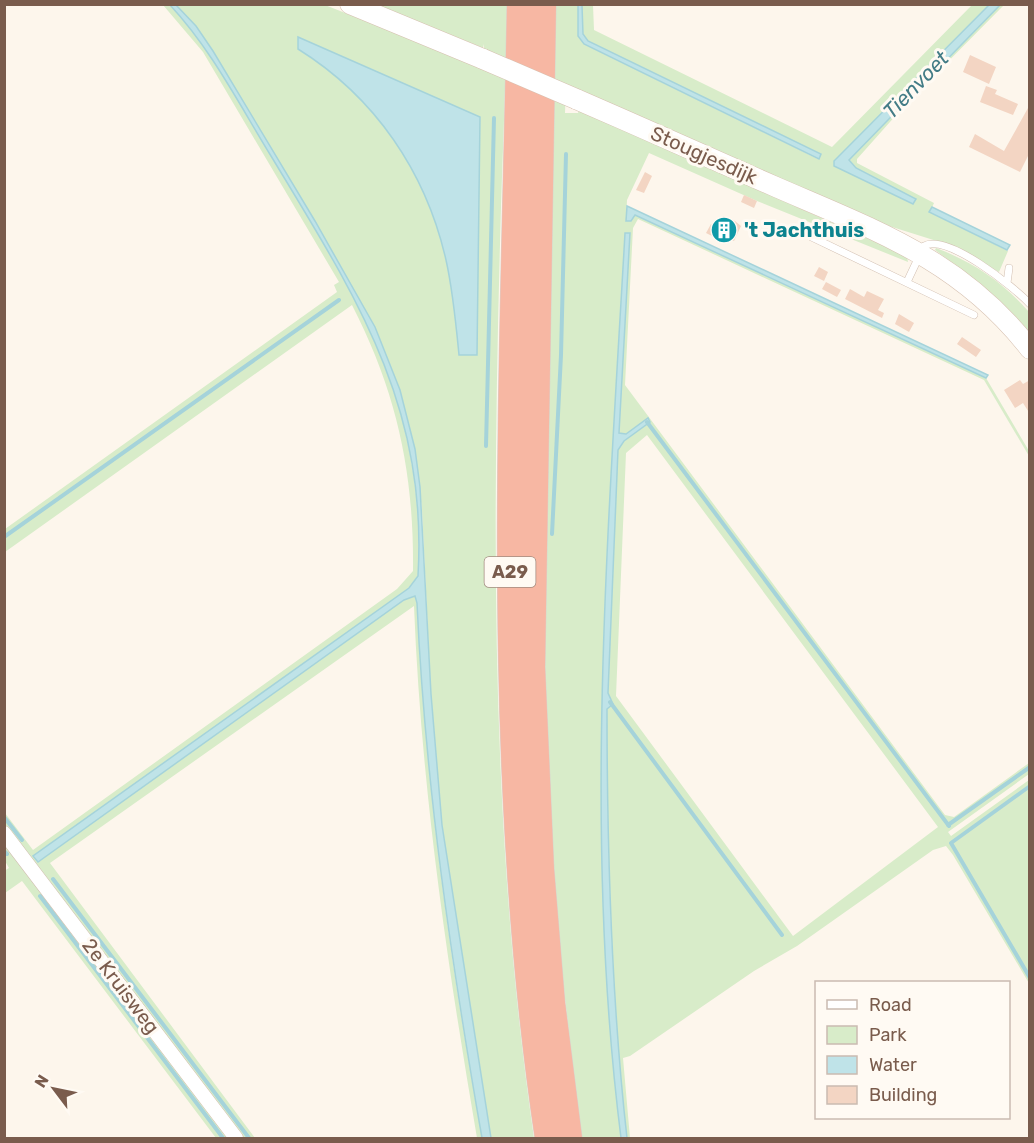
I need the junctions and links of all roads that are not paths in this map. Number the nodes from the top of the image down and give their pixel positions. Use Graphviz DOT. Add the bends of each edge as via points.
graph roads {
  1 [pos="350,4"];
  2 [pos="520,4"];
  3 [pos="543,4"];
  4 [pos="799,231"];
  5 [pos="920,253"];
  6 [pos="1010,268"];
  7 [pos="907,282"];
  8 [pos="1007,283"];
  9 [pos="1029,304"];
  10 [pos="974,315"];
  11 [pos="1029,349"];
  12 [pos="4,833"];
  13 [pos="236,1138"];
  14 [pos="548,1138"];
  15 [pos="569,1138"];
  1 -- 5 [label="street, Stougjesdijk, bridge" via="483,58"];
  2 -- 14 [label="highway, A29" via="510,642 513,767 521,899"];
  3 -- 15 [label="highway, A29" via="533,702 546,936"];
  4 -- 7 [label="lane"];
  5 -- 7 [label="lane"];
  5 -- 8 [label="lane" via="926,245 936,244 967,257"];
  5 -- 11 [label="street, Stougjesdijk" via="974,290"];
  6 -- 8 [label="lane"];
  7 -- 10 [label="lane"];
  8 -- 9 [label="lane"];
  12 -- 13 [label="street, 2e Kruisweg"];
}
